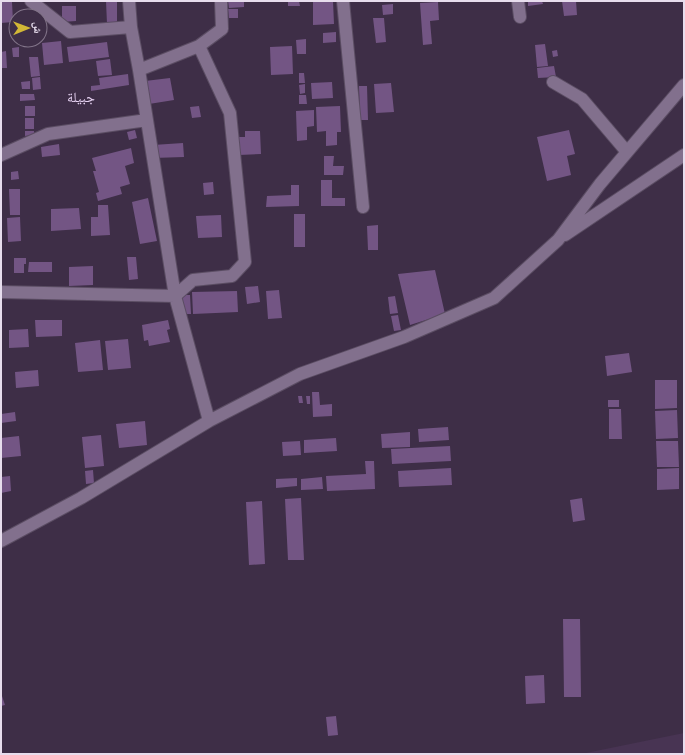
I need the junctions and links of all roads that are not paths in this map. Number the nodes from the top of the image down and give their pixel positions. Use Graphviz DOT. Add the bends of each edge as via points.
graph roads {
  1 [pos="31,1"];
  2 [pos="129,1"];
  3 [pos="221,1"];
  4 [pos="343,1"];
  5 [pos="518,1"];
  6 [pos="520,17"];
  7 [pos="131,27"];
  8 [pos="199,46"];
  9 [pos="139,70"];
  10 [pos="554,82"];
  11 [pos="684,85"];
  12 [pos="147,120"];
  13 [pos="627,152"];
  14 [pos="1,155"];
  15 [pos="684,155"];
  16 [pos="363,207"];
  17 [pos="558,240"];
  18 [pos="1,292"];
  19 [pos="174,296"];
  20 [pos="209,421"];
  21 [pos="1,541"];
  1 -- 7 [label="street" via="70,32"];
  2 -- 7 [label="street"];
  3 -- 8 [label="street" via="222,29"];
  4 -- 16 [label="street"];
  5 -- 6 [label="street"];
  7 -- 9 [label="street"];
  8 -- 9 [label="street"];
  8 -- 19 [label="street" via="230,113 245,262 232,276 193,280"];
  9 -- 12 [label="street"];
  10 -- 13 [label="street" via="582,99"];
  11 -- 13 [label="street"];
  12 -- 14 [label="street" via="48,134"];
  12 -- 19 [label="street"];
  13 -- 17 [label="street"];
  15 -- 17 [label="street"];
  17 -- 20 [label="street" via="494,298 404,337 300,374"];
  18 -- 19 [label="street"];
  19 -- 20 [label="street"];
  20 -- 21 [label="street" via="81,498"];
}
